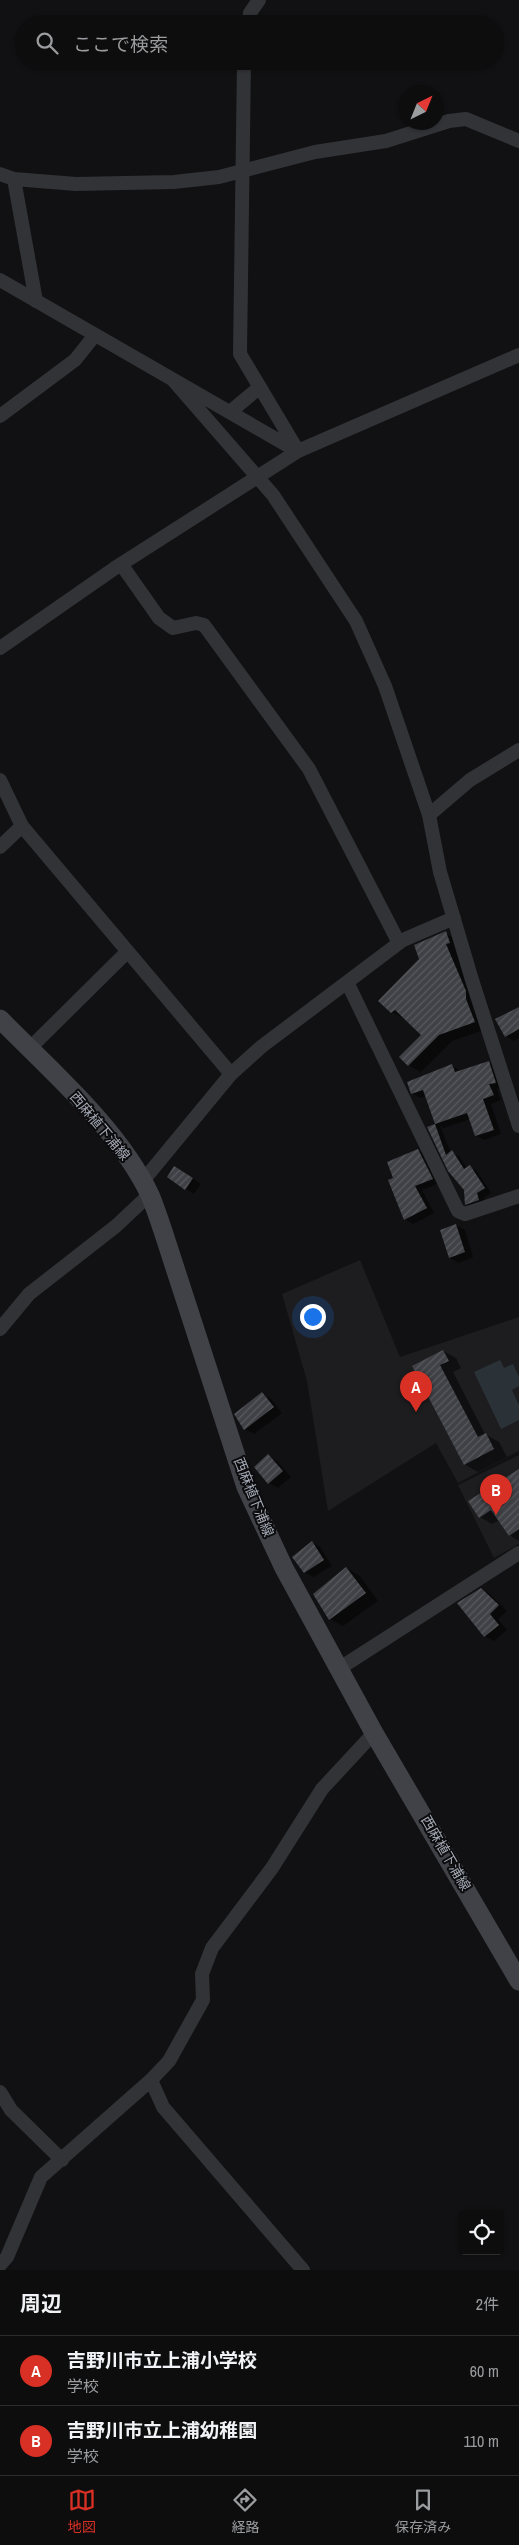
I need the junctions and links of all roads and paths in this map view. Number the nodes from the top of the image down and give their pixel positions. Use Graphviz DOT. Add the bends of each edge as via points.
graph roads {
  1 [pos="260,0"];
  2 [pos="250,15"];
  3 [pos="244,70"];
  4 [pos="519,141"];
  5 [pos="244,172"];
  6 [pos="0,174"];
  7 [pos="14,179"];
  8 [pos="0,280"];
  9 [pos="36,301"];
  10 [pos="95,335"];
  11 [pos="519,355"];
  12 [pos="173,380"];
  13 [pos="260,387"];
  14 [pos="230,412"];
  15 [pos="0,416"];
  16 [pos="298,451"];
  17 [pos="258,477"];
  18 [pos="121,564"];
  19 [pos="0,648"];
  20 [pos="519,750"];
  21 [pos="0,780"];
  22 [pos="429,815"];
  23 [pos="22,826"];
  24 [pos="0,847"];
  25 [pos="454,918"];
  26 [pos="399,943"];
  27 [pos="127,952"];
  28 [pos="347,982"];
  29 [pos="0,1019"];
  30 [pos="29,1048"];
  31 [pos="231,1074"];
  32 [pos="519,1126"];
  33 [pos="146,1188"];
  34 [pos="519,1196"];
  35 [pos="0,1328"];
  36 [pos="519,1553"];
  37 [pos="340,1668"];
  38 [pos="374,1733"];
  39 [pos="519,1981"];
  40 [pos="151,2080"];
  41 [pos="0,2092"];
  42 [pos="62,2160"];
  43 [pos="0,2265"];
  44 [pos="304,2270"];
  1 -- 2 [label="street"];
  3 -- 5 [label="street"];
  4 -- 5 [label="street" via="466,119 449,121 386,141 315,152"];
  5 -- 7 [label="street" via="174,182 76,184"];
  5 -- 13 [label="street" via="240,354"];
  6 -- 7 [label="street"];
  7 -- 9 [label="street"];
  8 -- 9 [label="street"];
  9 -- 10 [label="street"];
  10 -- 12 [label="street"];
  10 -- 15 [label="street" via="75,360"];
  11 -- 16 [label="street"];
  12 -- 14 [label="street"];
  12 -- 17 [label="street"];
  13 -- 14 [label="street"];
  13 -- 16 [label="street"];
  14 -- 16 [label="street"];
  16 -- 17 [label="street"];
  17 -- 18 [label="street"];
  17 -- 22 [label="street" via="298,530 356,620 384,686"];
  18 -- 19 [label="street"];
  18 -- 26 [label="street" via="159,618 173,628 196,623 204,625 309,769"];
  20 -- 22 [label="street" via="470,780"];
  21 -- 23 [label="street"];
  22 -- 25 [label="street" via="440,872"];
  23 -- 24 [label="street"];
  23 -- 27 [label="street"];
  25 -- 26 [label="street"];
  25 -- 32 [label="street"];
  26 -- 28 [label="street"];
  27 -- 30 [label="street"];
  27 -- 31 [label="street"];
  28 -- 31 [label="street" via="261,1047"];
  28 -- 34 [label="street" via="458,1211 465,1214"];
  29 -- 30 [label="main road, 西麻植下浦線"];
  30 -- 33 [label="main road, 西麻植下浦線" via="108,1132"];
  31 -- 33 [label="street"];
  33 -- 35 [label="street" via="116,1226 35,1289"];
  33 -- 37 [label="main road, 西麻植下浦線" via="246,1487 284,1568"];
  36 -- 37 [label="street"];
  37 -- 38 [label="main road, 西麻植下浦線"];
  38 -- 39 [label="main road, 西麻植下浦線"];
  38 -- 40 [label="street" via="322,1789 272,1868 212,1948 202,1974 203,2000 169,2061"];
  40 -- 42 [label="street"];
  40 -- 44 [label="street" via="163,2107"];
  41 -- 42 [label="street" via="10,2110"];
  42 -- 43 [label="street" via="41,2177 7,2257"];
}
